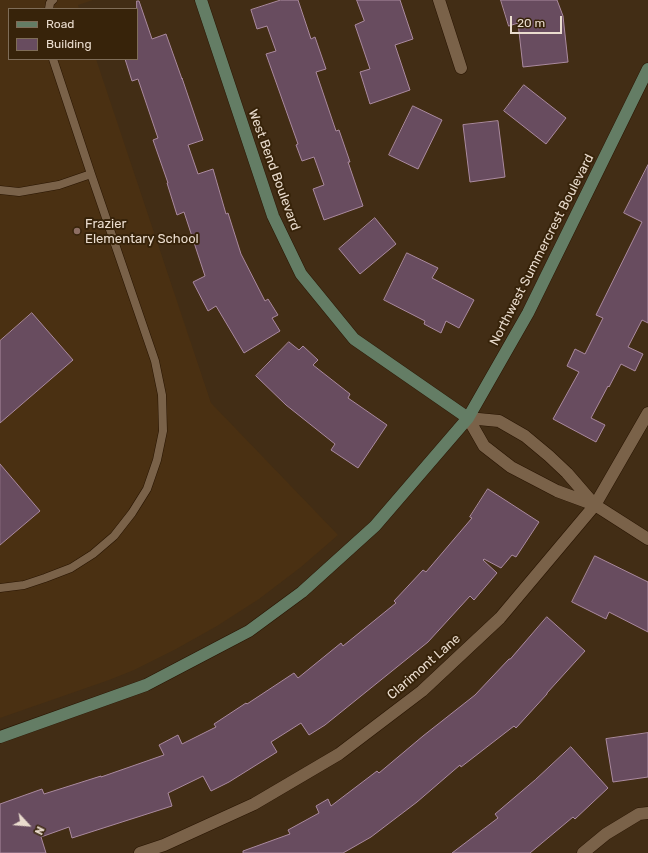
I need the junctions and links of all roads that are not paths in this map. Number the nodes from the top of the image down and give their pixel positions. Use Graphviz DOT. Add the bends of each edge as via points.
graph roads {
  1 [pos="201,0"];
  2 [pos="439,0"];
  3 [pos="53,60"];
  4 [pos="461,68"];
  5 [pos="648,69"];
  6 [pos="91,174"];
  7 [pos="0,190"];
  8 [pos="648,413"];
  9 [pos="468,418"];
  10 [pos="596,505"];
  11 [pos="648,540"];
  12 [pos="0,588"];
  13 [pos="0,737"];
  14 [pos="648,813"];
  15 [pos="140,853"];
  16 [pos="583,853"];
  1 -- 9 [label="street, West Bend Boulevard" via="273,216 301,274 354,339"];
  2 -- 4 [label="street"];
  3 -- 6 [label="lane"];
  5 -- 9 [label="street, Northwest Summercrest Boulevard" via="528,313"];
  6 -- 7 [label="lane" via="58,185 19,192"];
  6 -- 12 [label="lane" via="155,361 162,395 163,431 157,460 147,489 132,514 114,536 93,554 71,568 45,578 24,585"];
  8 -- 10 [label="street, Clarimont Lane"];
  9 -- 10 [label="street, West Bend Boulevard" via="484,446 511,467 557,491"];
  9 -- 10 [label="street, West Bend Boulevard" via="499,422 525,436 567,473"];
  9 -- 13 [label="street, Northwest Summercrest Boulevard" via="375,526 302,592 249,631 146,685"];
  10 -- 11 [label="street, West Bend Boulevard"];
  10 -- 15 [label="street, Clarimont Lane" via="500,618 422,691 339,754 254,804 164,845"];
  14 -- 16 [label="street" via="639,814 606,834"];
}
